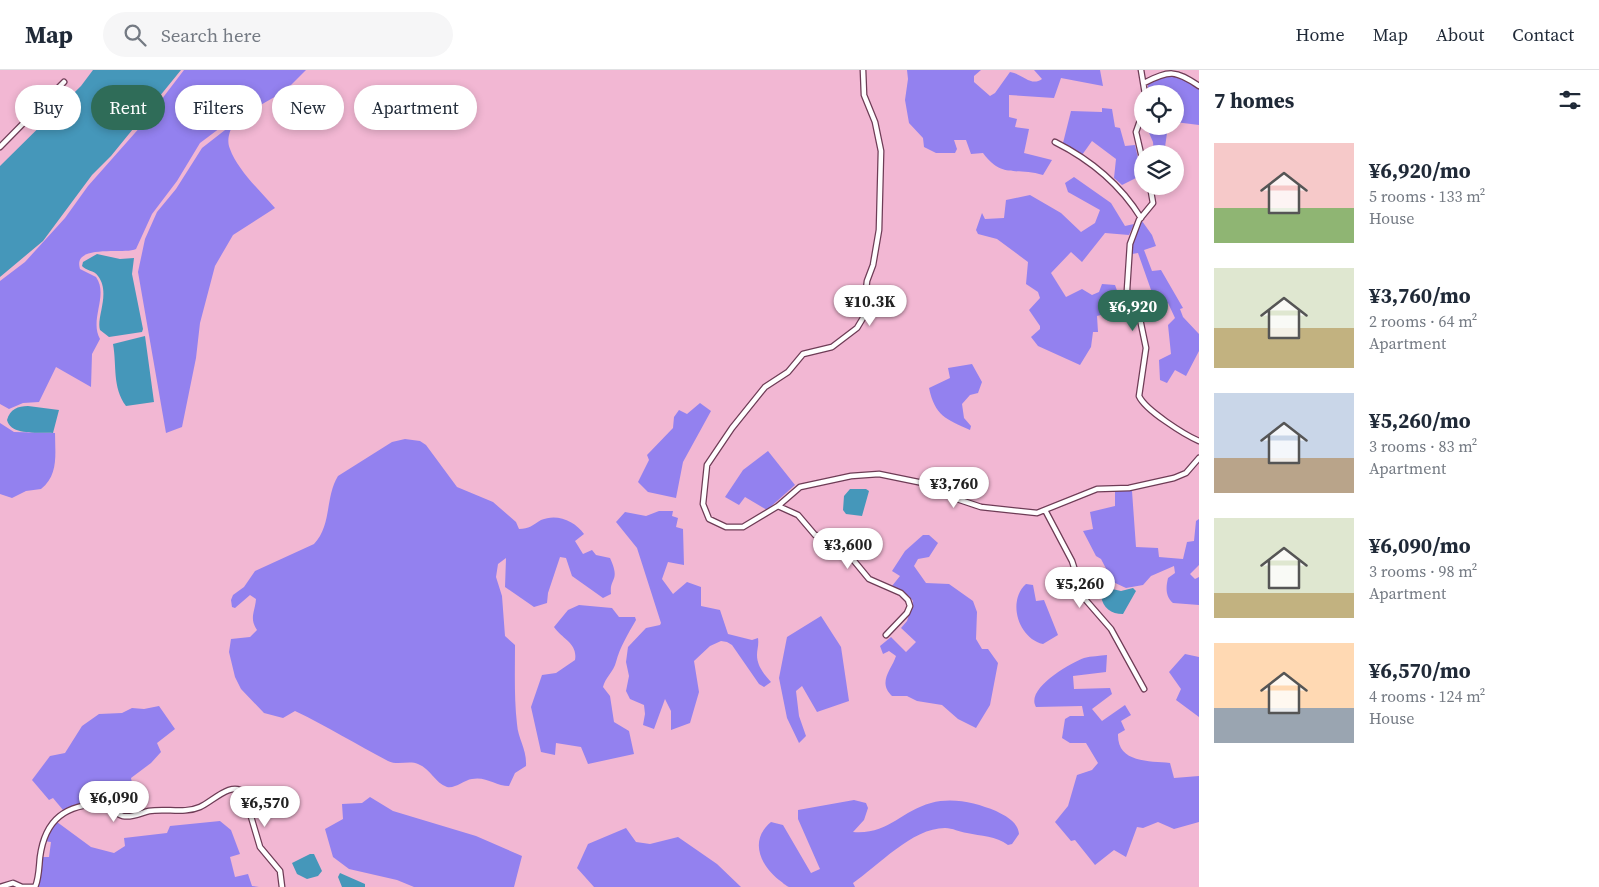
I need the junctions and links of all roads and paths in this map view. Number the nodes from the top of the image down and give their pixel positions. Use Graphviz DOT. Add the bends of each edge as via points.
graph roads {
  1 [pos="864,70"];
  2 [pos="1141,70"];
  3 [pos="64,82"];
  4 [pos="1144,83"];
  5 [pos="1199,86"];
  6 [pos="1055,142"];
  7 [pos="0,146"];
  8 [pos="1152,195"];
  9 [pos="1141,218"];
  10 [pos="1199,442"];
  11 [pos="1199,458"];
  12 [pos="778,506"];
  13 [pos="1045,510"];
  14 [pos="886,635"];
  15 [pos="1144,689"];
  16 [pos="0,887"];
  17 [pos="34,887"];
  18 [pos="282,887"];
  1 -- 12 [label="street" via="864,95 876,122 881,151 879,230 867,282 863,318 857,328 832,347 805,353 788,372 764,388 712,456 705,475 704,510 709,519 726,527 743,527"];
  2 -- 4 [label="street"];
  3 -- 7 [label="street"];
  4 -- 5 [label="street" via="1162,73 1173,72 1184,75"];
  6 -- 9 [label="street" via="1110,179"];
  8 -- 9 [label="street" via="1154,201"];
  9 -- 10 [label="street" via="1130,244 1127,288 1140,319 1146,348 1140,398"];
  11 -- 13 [label="street" via="1186,473 1174,478 1129,488 1097,489"];
  12 -- 13 [label="street" via="800,487 851,476 879,474 922,482 952,498 981,508 1027,513"];
  12 -- 14 [label="street" via="798,515 815,534 836,539 869,579 901,593 908,600 907,613"];
  13 -- 15 [label="street" via="1072,561 1084,598 1110,629"];
  16 -- 17 [label="street" via="13,883"];
  17 -- 18 [label="street" via="44,837 71,808 103,804 125,816 184,810 200,807 232,788 244,793 260,847 279,869"];
}
